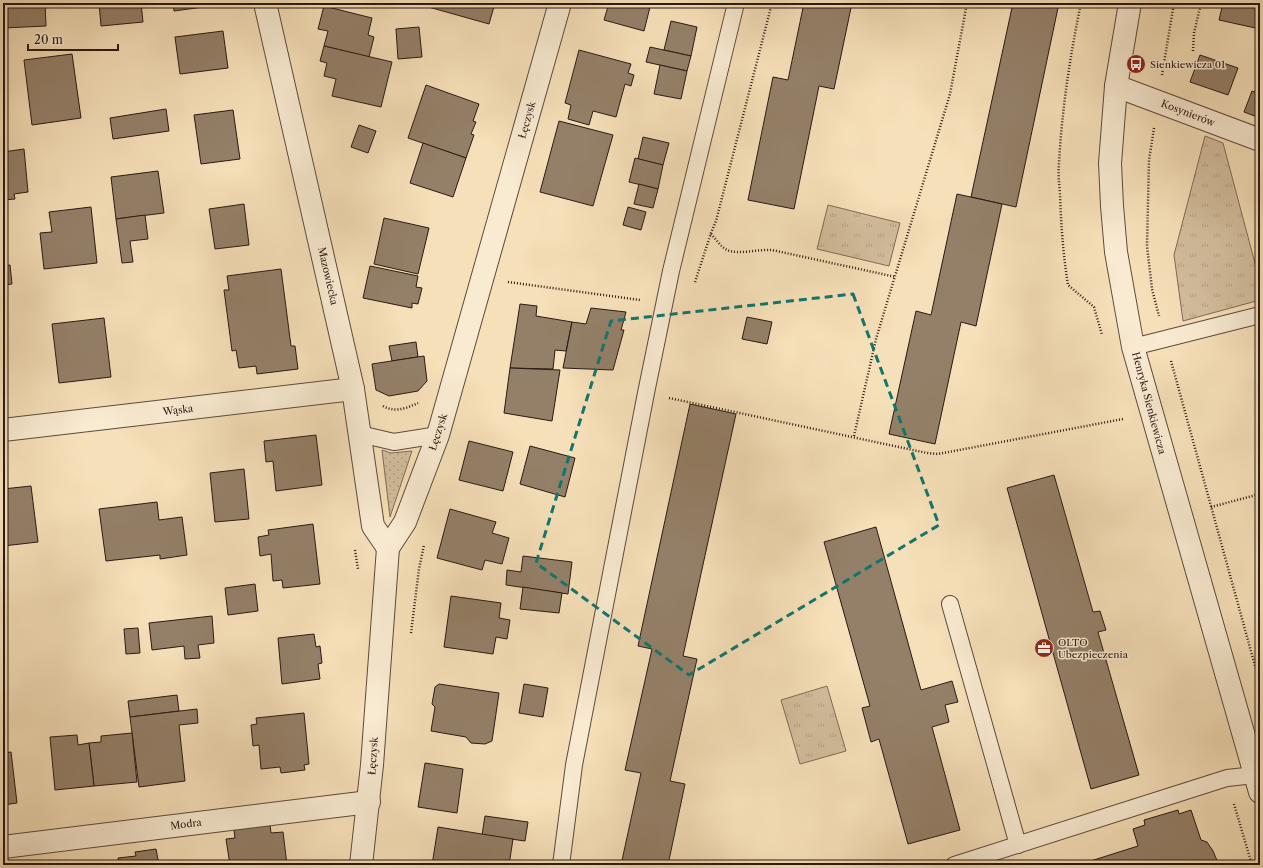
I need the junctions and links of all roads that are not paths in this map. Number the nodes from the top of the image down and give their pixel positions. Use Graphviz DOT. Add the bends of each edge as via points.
graph roads {
  1 [pos="265,3"];
  2 [pos="560,3"];
  3 [pos="736,3"];
  4 [pos="1130,3"];
  5 [pos="1116,86"];
  6 [pos="1260,140"];
  7 [pos="1260,315"];
  8 [pos="1133,347"];
  9 [pos="353,389"];
  10 [pos="3,430"];
  11 [pos="360,434"];
  12 [pos="438,435"];
  13 [pos="388,548"];
  14 [pos="950,604"];
  15 [pos="1258,781"];
  16 [pos="369,802"];
  17 [pos="1018,845"];
  18 [pos="3,847"];
  19 [pos="362,865"];
  20 [pos="561,865"];
  21 [pos="954,865"];
  1 -- 9 [label="street, Mazowiecka"];
  2 -- 12 [label="street, Łęczysk"];
  3 -- 20 [label="lane" via="664,304 574,765"];
  4 -- 5 [label="street, Henryka Sienkiewicza"];
  5 -- 6 [label="street, Kosynierów"];
  5 -- 8 [label="street, Henryka Sienkiewicza" via="1110,163 1112,206 1116,252"];
  7 -- 8 [label="lane"];
  8 -- 15 [label="street, Henryka Sienkiewicza"];
  9 -- 10 [label="street, Wąska"];
  9 -- 11 [label="street, Mazowiecka"];
  11 -- 12 [label="lane" via="394,442"];
  11 -- 13 [label="street, Mazowiecka" via="374,526"];
  12 -- 13 [label="street, Łęczysk" via="405,522"];
  13 -- 16 [label="street, Łęczysk"];
  14 -- 17 [label="lane"];
  15 -- 17 [label="lane" via="1227,778"];
  16 -- 18 [label="street, Modra"];
  16 -- 19 [label="street, Łęczysk"];
  17 -- 21 [label="lane"];
}
